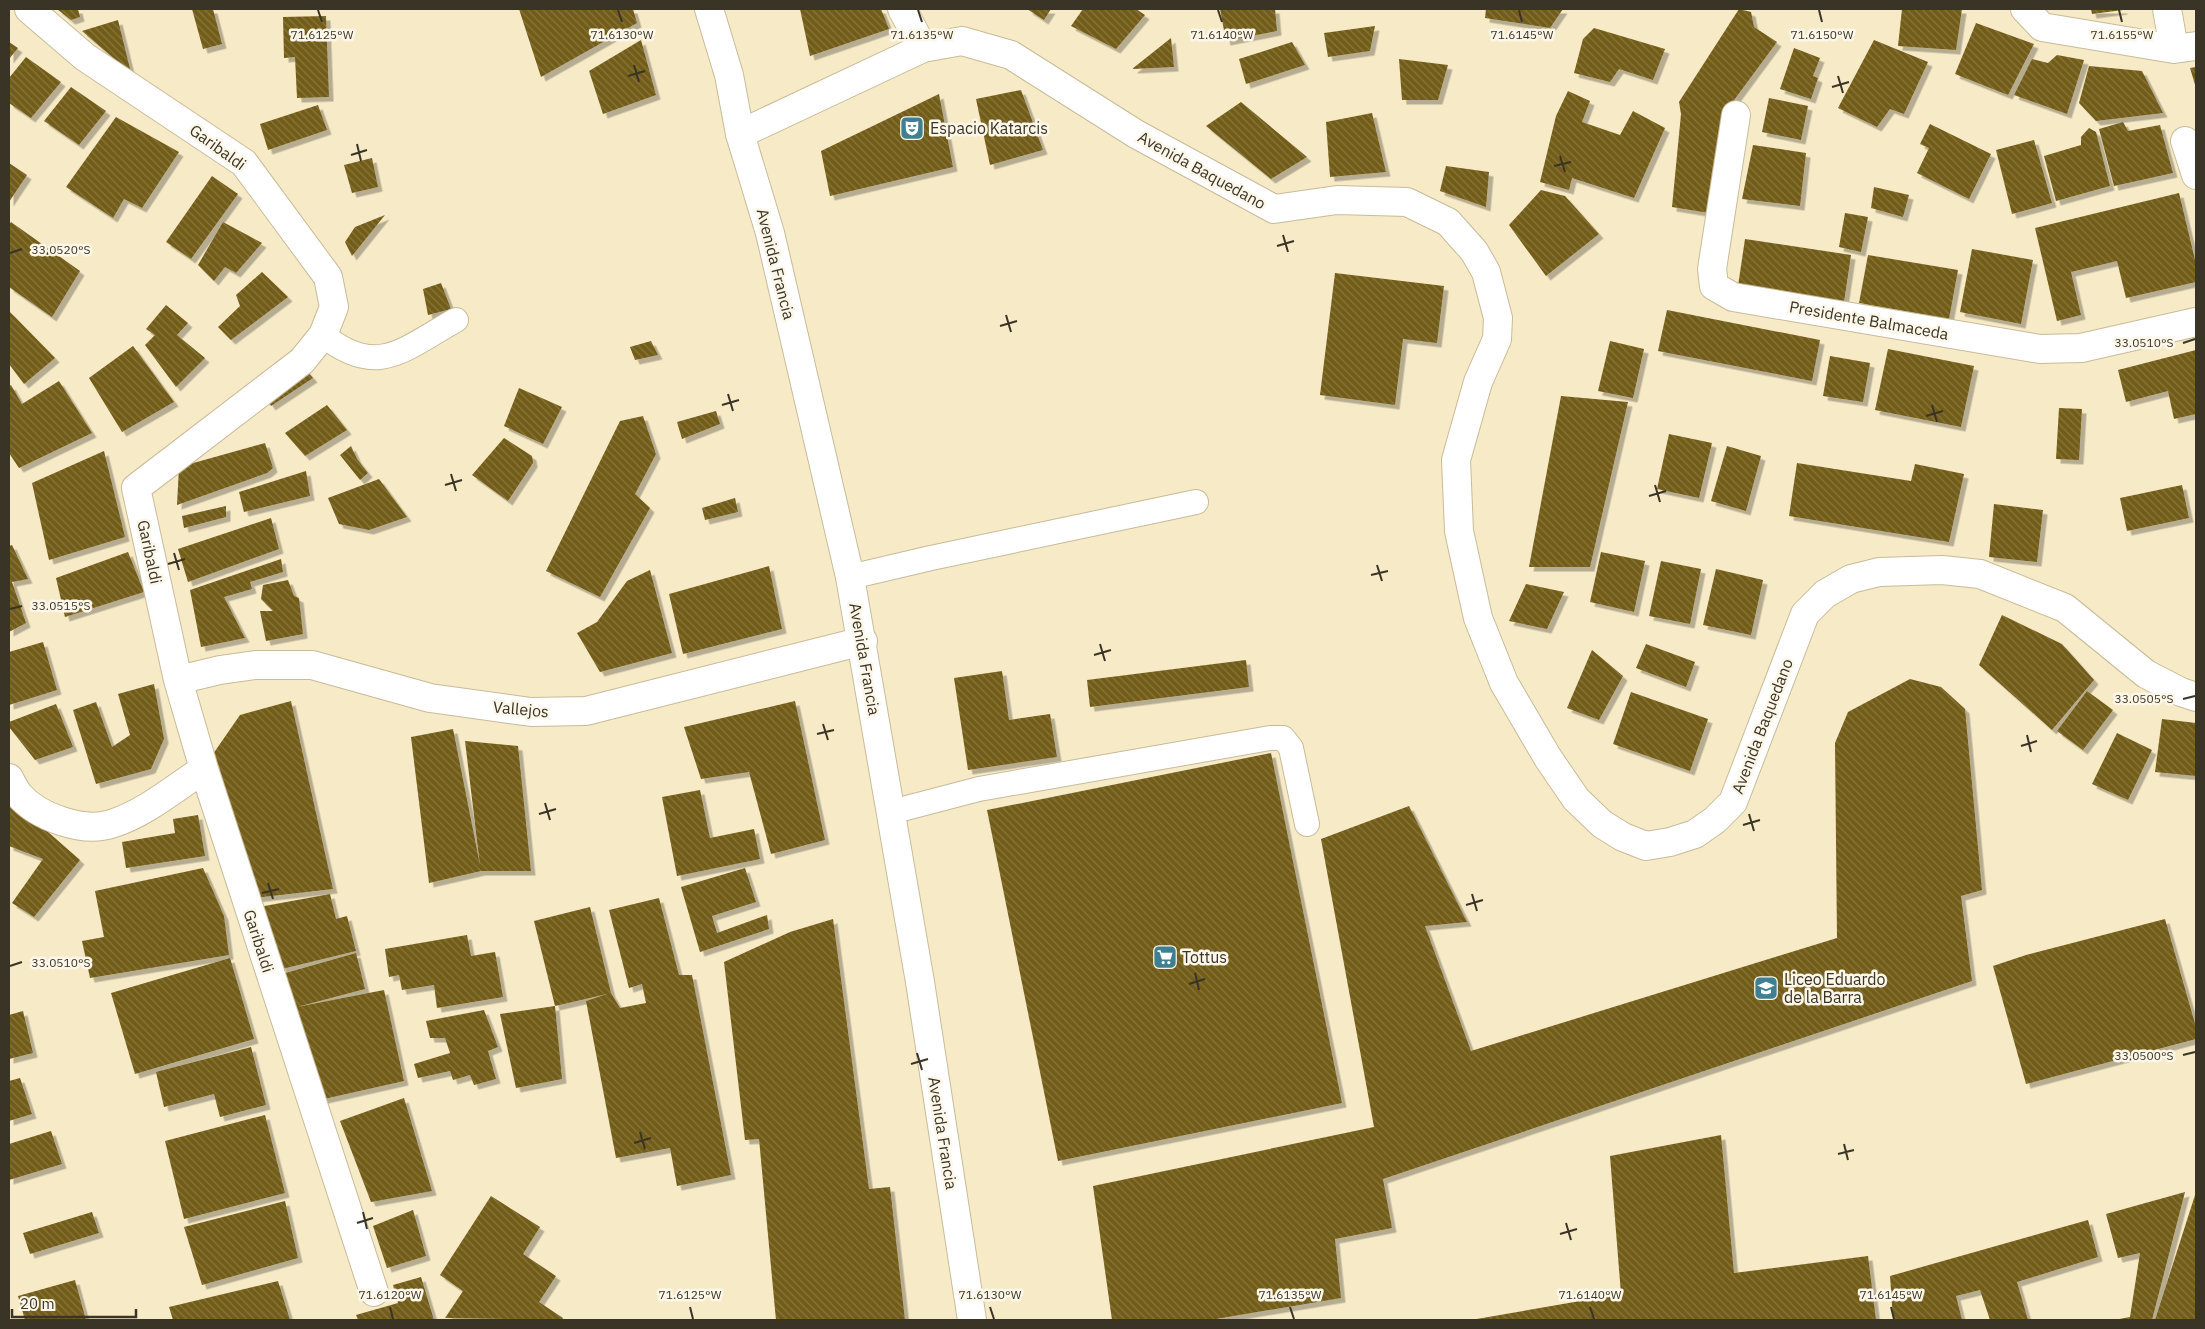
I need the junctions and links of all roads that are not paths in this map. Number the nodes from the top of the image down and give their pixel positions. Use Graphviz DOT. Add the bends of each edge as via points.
graph roads {
  1 [pos="30,9"];
  2 [pos="709,9"];
  3 [pos="902,9"];
  4 [pos="2025,9"];
  5 [pos="2167,9"];
  6 [pos="922,48"];
  7 [pos="2185,48"];
  8 [pos="1736,115"];
  9 [pos="740,134"];
  10 [pos="2185,141"];
  11 [pos="2196,175"];
  12 [pos="456,320"];
  13 [pos="2196,322"];
  14 [pos="323,335"];
  15 [pos="1196,502"];
  16 [pos="850,577"];
  17 [pos="863,641"];
  18 [pos="178,680"];
  19 [pos="2196,697"];
  20 [pos="204,769"];
  21 [pos="9,778"];
  22 [pos="891,812"];
  23 [pos="1307,824"];
  24 [pos="374,1292"];
  25 [pos="972,1320"];
  1 -- 14 [label="street, Garibaldi" via="85,57 244,163 328,277 334,307"];
  2 -- 9 [label="street, Avenida Francia" via="729,75"];
  3 -- 6 [label="street"];
  4 -- 7 [label="street" via="2042,27"];
  5 -- 7 [label="street"];
  6 -- 9 [label="street, Avenida Baquedano"];
  6 -- 19 [label="street, Avenida Baquedano" via="962,41 1010,55 1136,134 1274,209 1337,200 1407,202 1448,222 1474,251 1486,272 1498,318 1496,339 1478,382 1456,460 1458,531 1478,618 1504,684 1548,758 1576,799 1602,824 1623,838 1646,846 1695,834 1733,802 1805,614 1825,594 1851,579 1879,572 1942,570 1980,574 2065,608 2146,674"];
  8 -- 13 [label="street, Presidente Balmaceda" via="1712,269 1714,286 1733,297 2040,349 2081,348"];
  9 -- 16 [label="street, Avenida Francia" via="770,232"];
  10 -- 11 [label="street"];
  12 -- 14 [label="lane" via="396,353 377,358 354,355"];
  14 -- 18 [label="street, Garibaldi" via="302,361 136,488"];
  15 -- 16 [label="lane"];
  16 -- 17 [label="street, Avenida Francia"];
  17 -- 18 [label="street, Vallejos" via="586,711 531,712 430,698 312,665 255,665"];
  17 -- 22 [label="street, Avenida Francia"];
  18 -- 20 [label="street, Garibaldi"];
  20 -- 21 [label="street" via="129,817 109,825 83,826 50,818 20,795"];
  20 -- 24 [label="street, Garibaldi"];
  22 -- 23 [label="lane" via="978,789 1283,738 1291,748"];
  22 -- 25 [label="street, Avenida Francia"];
}
